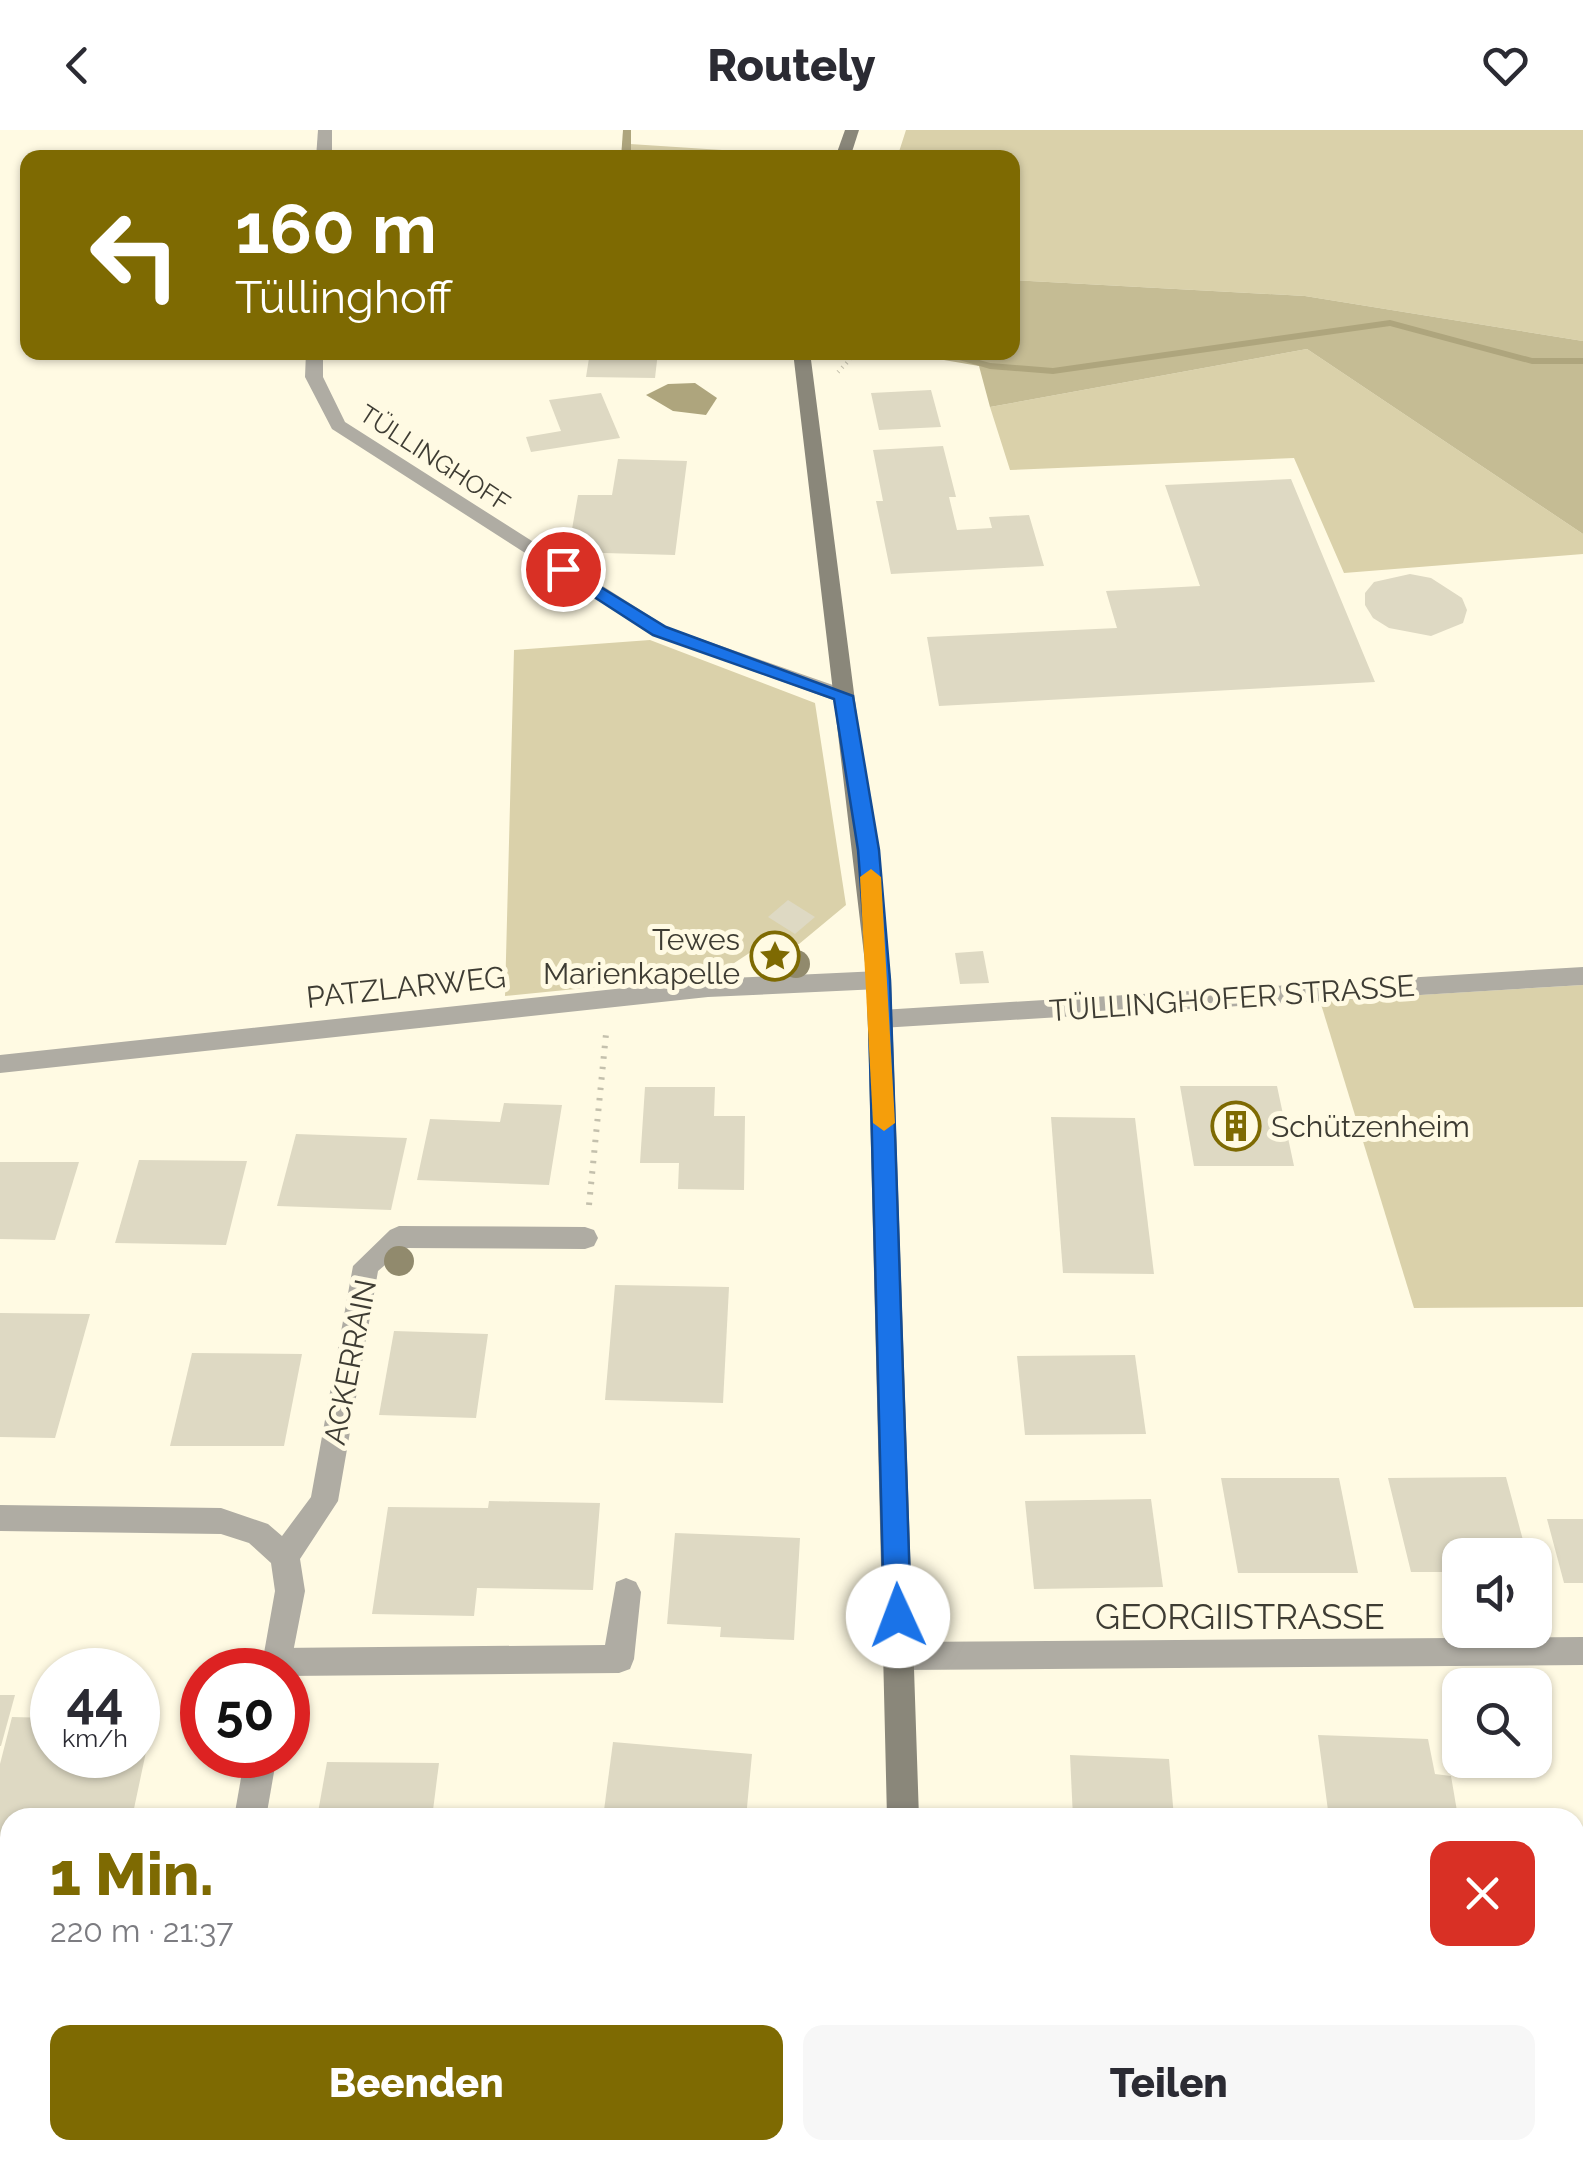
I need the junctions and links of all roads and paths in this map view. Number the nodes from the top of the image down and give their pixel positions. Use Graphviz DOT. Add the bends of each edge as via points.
graph roads {
  1 [pos="315,360"];
  2 [pos="802,360"];
  3 [pos="843,696"];
  4 [pos="1583,976"];
  5 [pos="879,980"];
  6 [pos="610,998"];
  7 [pos="881,1019"];
  8 [pos="0,1064"];
  9 [pos="586,1238"];
  10 [pos="0,1518"];
  11 [pos="285,1556"];
  12 [pos="626,1592"];
  13 [pos="279,1648"];
  14 [pos="1583,1651"];
  15 [pos="898,1656"];
  16 [pos="310,1665"];
  17 [pos="256,1778"];
  18 [pos="252,1808"];
  19 [pos="904,1808"];
  1 -- 3 [label="street, TÜLLINGHOFF" via="314,377 338,425 660,631"];
  2 -- 3 [label="main road"];
  3 -- 5 [label="main road" via="868,850"];
  4 -- 7 [label="street, TÜLLINGHOFER STRASSE"];
  5 -- 6 [label="street, PATZLARWEG"];
  5 -- 7 [label="main road"];
  6 -- 8 [label="street, PATZLARWEG"];
  6 -- 9 [label="path"];
  7 -- 15 [label="main road"];
  9 -- 11 [label="street, ACKERRAIN" via="398,1237 366,1266 324,1501"];
  10 -- 11 [label="street" via="221,1521 258,1533"];
  11 -- 13 [label="street" via="290,1591"];
  12 -- 16 [label="street" via="619,1659"];
  14 -- 15 [label="street, GEORGIISTRASSE"];
  15 -- 19 [label="main road"];
  17 -- 18 [label="street"];
}
